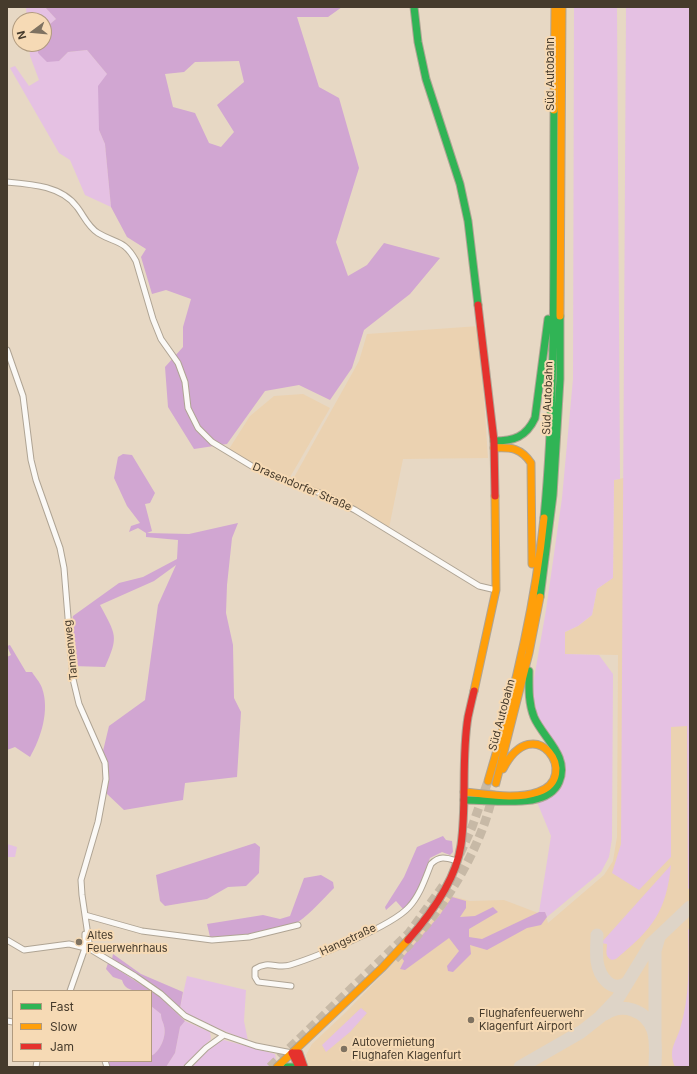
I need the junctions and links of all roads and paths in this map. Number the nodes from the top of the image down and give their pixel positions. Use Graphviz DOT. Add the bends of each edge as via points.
graph roads {
  1 [pos="414,7"];
  2 [pos="555,7"];
  3 [pos="562,7"];
  4 [pos="7,182"];
  5 [pos="553,282"];
  6 [pos="7,350"];
  7 [pos="494,445"];
  8 [pos="534,587"];
  9 [pos="496,590"];
  10 [pos="529,654"];
  11 [pos="488,781"];
  12 [pos="464,796"];
  13 [pos="457,861"];
  14 [pos="85,915"];
  15 [pos="298,924"];
  16 [pos="7,940"];
  17 [pos="88,949"];
  18 [pos="291,986"];
  19 [pos="70,990"];
  20 [pos="224,1035"];
  21 [pos="292,1053"];
  22 [pos="187,1067"];
  23 [pos="277,1067"];
  24 [pos="287,1067"];
  25 [pos="294,1067"];
  26 [pos="299,1067"];
  27 [pos="304,1067"];
  1 -- 7 [label="main road" via="426,79 460,184 468,221"];
  2 -- 5 [label="main road, Süd Autobahn"];
  3 -- 10 [label="main road, Süd Autobahn" via="559,412 549,535"];
  4 -- 9 [label="street, Drasendorfer Straße" via="56,190 67,197 98,233 119,241 132,253 155,326 178,364 185,382 188,408 198,428 212,442 254,468 325,495 355,510 479,586"];
  5 -- 7 [label="main road" via="535,418 525,436"];
  5 -- 8 [label="main road, Süd Autobahn" via="549,449"];
  6 -- 14 [label="street, Tannenweg" via="23,396 36,480 60,548 64,568 73,679 79,704 105,764 106,779 98,822 81,880"];
  7 -- 8 [label="main road" via="517,449 525,453 531,463"];
  7 -- 9 [label="main road"];
  8 -- 11 [label="main road, Süd Autobahn" via="513,690"];
  9 -- 12 [label="main road" via="468,718"];
  10 -- 12 [label="main road" via="530,705 540,727 559,754 562,768 559,782 548,795 541,798 522,800"];
  10 -- 12 [label="main road, Süd Autobahn" via="496,783 515,750 524,745 539,745 547,749 553,756 555,777 544,790 521,794"];
  12 -- 13 [label="main road" via="463,830"];
  13 -- 18 [label="street, Hangstraße" via="444,857 435,860 409,907 396,917 330,950 288,966 262,964 255,969 258,982"];
  13 -- 21 [label="main road" via="446,889 406,942"];
  14 -- 15 [label="street" via="142,931 212,940 249,937"];
  14 -- 17 [label="street, Tannenweg"];
  16 -- 17 [label="street" via="24,950 69,944"];
  17 -- 19 [label="street, Tannenweg"];
  17 -- 20 [label="street" via="135,976 161,994 185,1016"];
  20 -- 21 [label="street" via="256,1046"];
  20 -- 22 [label="street"];
  21 -- 23 [label="main road"];
  21 -- 26 [label="main road"];
  21 -- 27 [label="main road" via="299,1053"];
  24 -- 25 [label="main road"];
}
